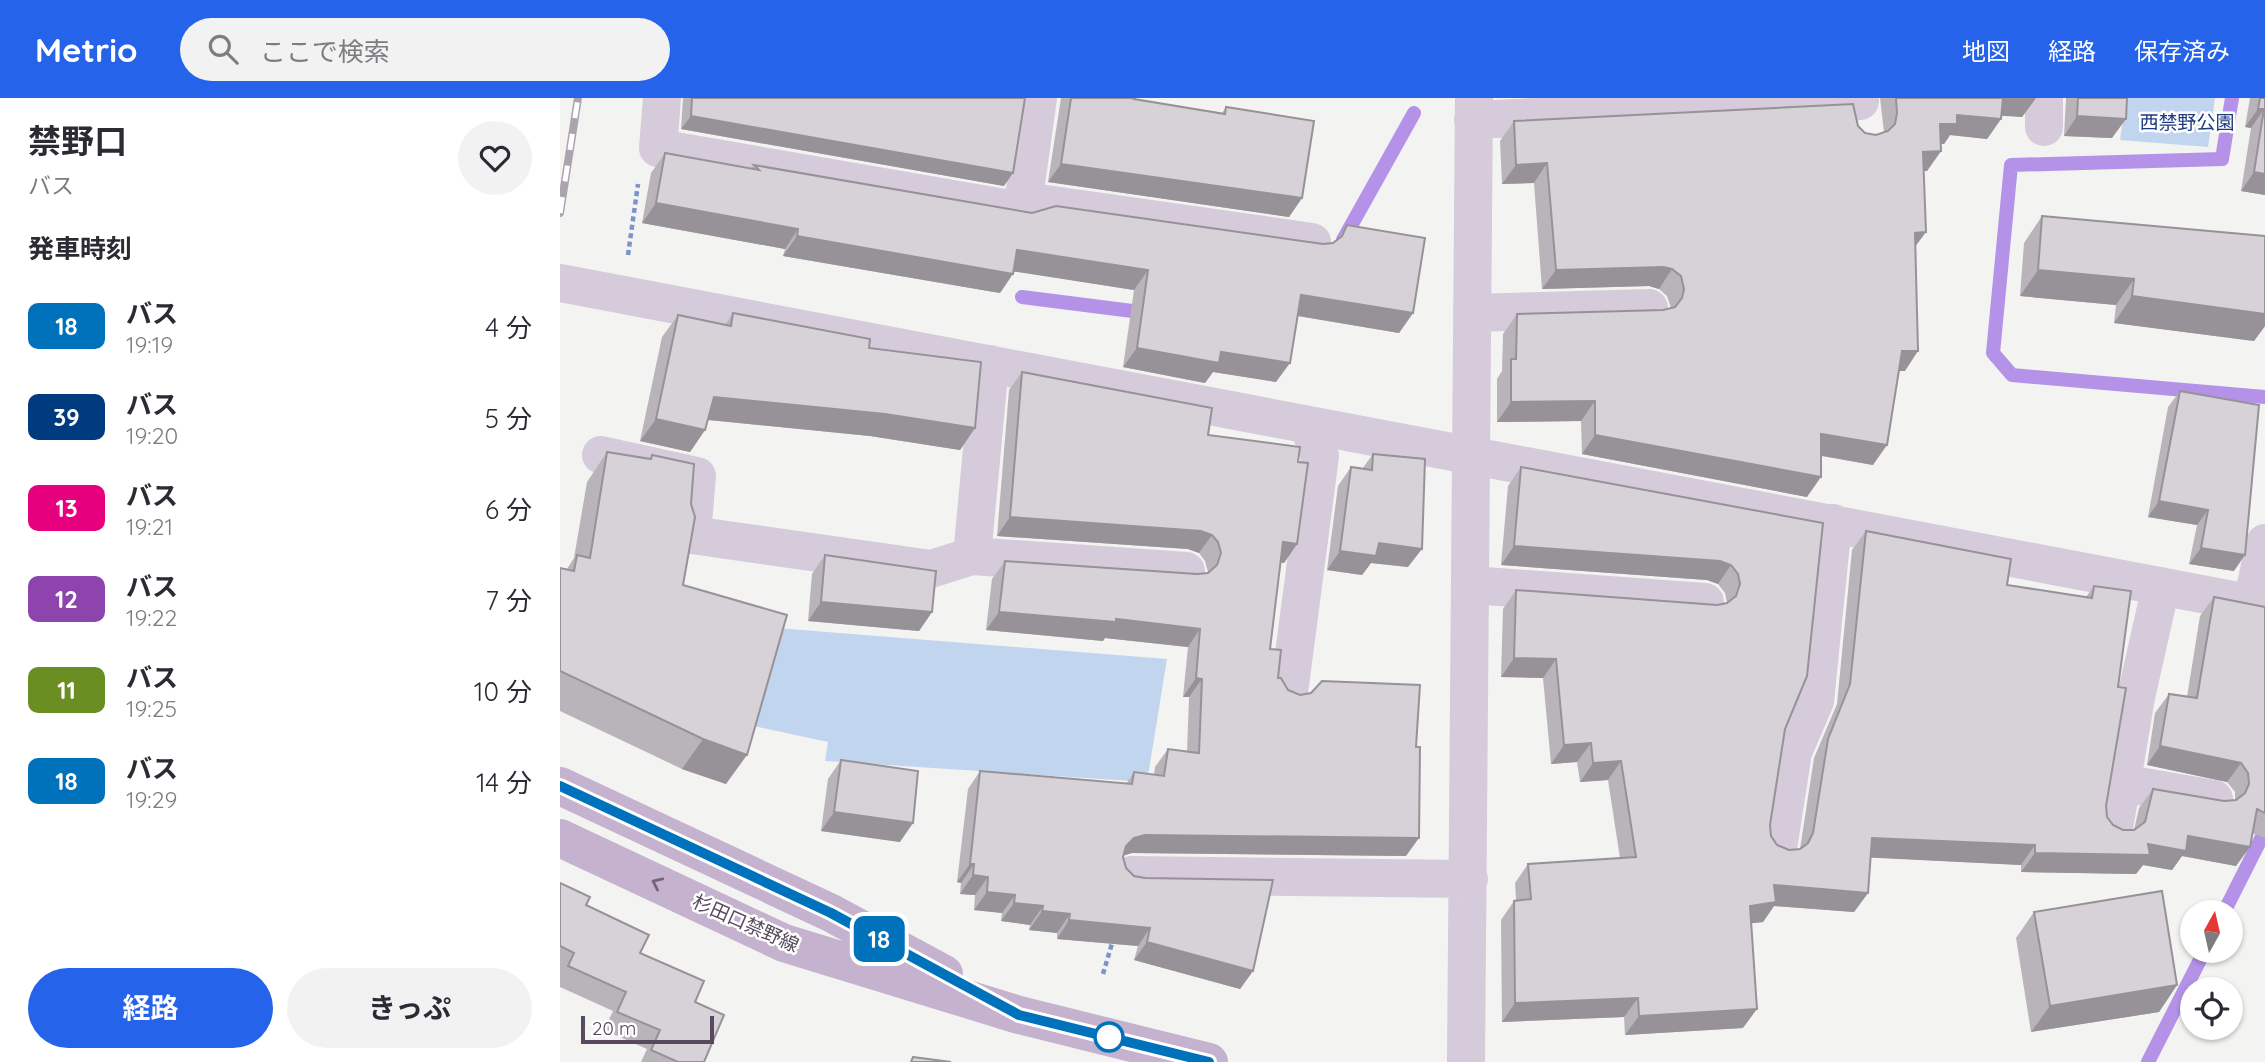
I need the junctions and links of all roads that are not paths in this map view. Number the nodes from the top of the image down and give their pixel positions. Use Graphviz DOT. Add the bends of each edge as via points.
graph roads {
  1 [pos="662,98"];
  2 [pos="1038,98"];
  3 [pos="1473,109"];
  4 [pos="1861,111"];
  5 [pos="1022,211"];
  6 [pos="1312,242"];
  7 [pos="560,283"];
  8 [pos="1649,308"];
  9 [pos="1472,313"];
  10 [pos="990,364"];
  11 [pos="1308,425"];
  12 [pos="1471,454"];
  13 [pos="601,455"];
  14 [pos="1833,523"];
  15 [pos="2265,543"];
  16 [pos="972,556"];
  17 [pos="1186,571"];
  18 [pos="1471,585"];
  19 [pos="2161,586"];
  20 [pos="1704,602"];
  21 [pos="2259,604"];
  22 [pos="1289,692"];
  23 [pos="2121,783"];
  24 [pos="560,786"];
  25 [pos="2214,799"];
  26 [pos="2114,828"];
  27 [pos="560,838"];
  28 [pos="1778,848"];
  29 [pos="1132,876"];
  30 [pos="1469,880"];
  31 [pos="1019,1015"];
  32 [pos="1209,1062"];
  33 [pos="1466,1062"];
  1 -- 5 [label="street" via="658,148"];
  2 -- 5 [label="street"];
  3 -- 4 [label="street"];
  3 -- 9 [label="street"];
  5 -- 6 [label="street" via="1039,203"];
  7 -- 10 [label="street"];
  8 -- 9 [label="street"];
  9 -- 12 [label="street"];
  10 -- 11 [label="street"];
  10 -- 16 [label="street"];
  11 -- 12 [label="street"];
  11 -- 22 [label="street" via="1320,456"];
  12 -- 14 [label="street"];
  12 -- 18 [label="street"];
  13 -- 16 [label="street" via="697,476 692,535 931,569"];
  14 -- 19 [label="street"];
  14 -- 28 [label="street" via="1815,701 1793,752"];
  15 -- 21 [label="street"];
  16 -- 17 [label="street"];
  18 -- 20 [label="street"];
  18 -- 30 [label="street"];
  19 -- 21 [label="street"];
  19 -- 23 [label="street"];
  23 -- 25 [label="street"];
  23 -- 26 [label="street"];
  24 -- 31 [label="main road, 杉田口禁野線" via="831,913"];
  31 -- 27 [label="main road, 杉田口禁野線, one-way" via="784,943"];
  29 -- 30 [label="street"];
  30 -- 33 [label="street"];
  31 -- 32 [label="main road, 杉田口禁野線"];
}
